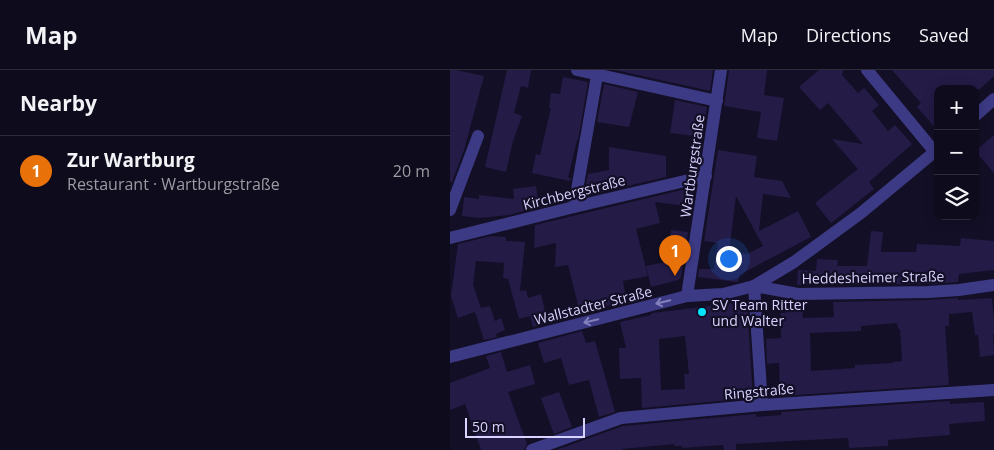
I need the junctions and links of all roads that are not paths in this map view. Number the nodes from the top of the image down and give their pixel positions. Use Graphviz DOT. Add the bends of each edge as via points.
graph roads {
  1 [pos="577,70"];
  2 [pos="722,70"];
  3 [pos="867,70"];
  4 [pos="598,72"];
  5 [pos="994,100"];
  6 [pos="717,101"];
  7 [pos="979,113"];
  8 [pos="478,136"];
  9 [pos="934,148"];
  10 [pos="934,152"];
  11 [pos="706,176"];
  12 [pos="574,207"];
  13 [pos="450,210"];
  14 [pos="450,238"];
  15 [pos="994,285"];
  16 [pos="754,286"];
  17 [pos="687,296"];
  18 [pos="450,356"];
  19 [pos="994,390"];
  20 [pos="762,405"];
  21 [pos="532,450"];
  1 -- 4 [label="street"];
  2 -- 6 [label="street, Wartburgstraße"];
  3 -- 9 [label="street"];
  4 -- 6 [label="street"];
  4 -- 12 [label="street"];
  5 -- 7 [label="street"];
  6 -- 11 [label="street, Wartburgstraße"];
  8 -- 13 [label="street"];
  10 -- 16 [label="street, Wallstadter Straße" via="861,214"];
  11 -- 12 [label="street, Kirchbergstraße"];
  11 -- 17 [label="street, Wartburgstraße"];
  12 -- 14 [label="street, Kirchbergstraße"];
  15 -- 16 [label="street, Heddesheimer Straße" via="928,292 798,294"];
  16 -- 17 [label="street, Wallstadter Straße" via="723,294"];
  16 -- 20 [label="street"];
  17 -- 18 [label="street, Wallstadter Straße, one-way"];
  19 -- 20 [label="street, Ringstraße"];
  20 -- 21 [label="street, Ringstraße" via="621,418"];
}
